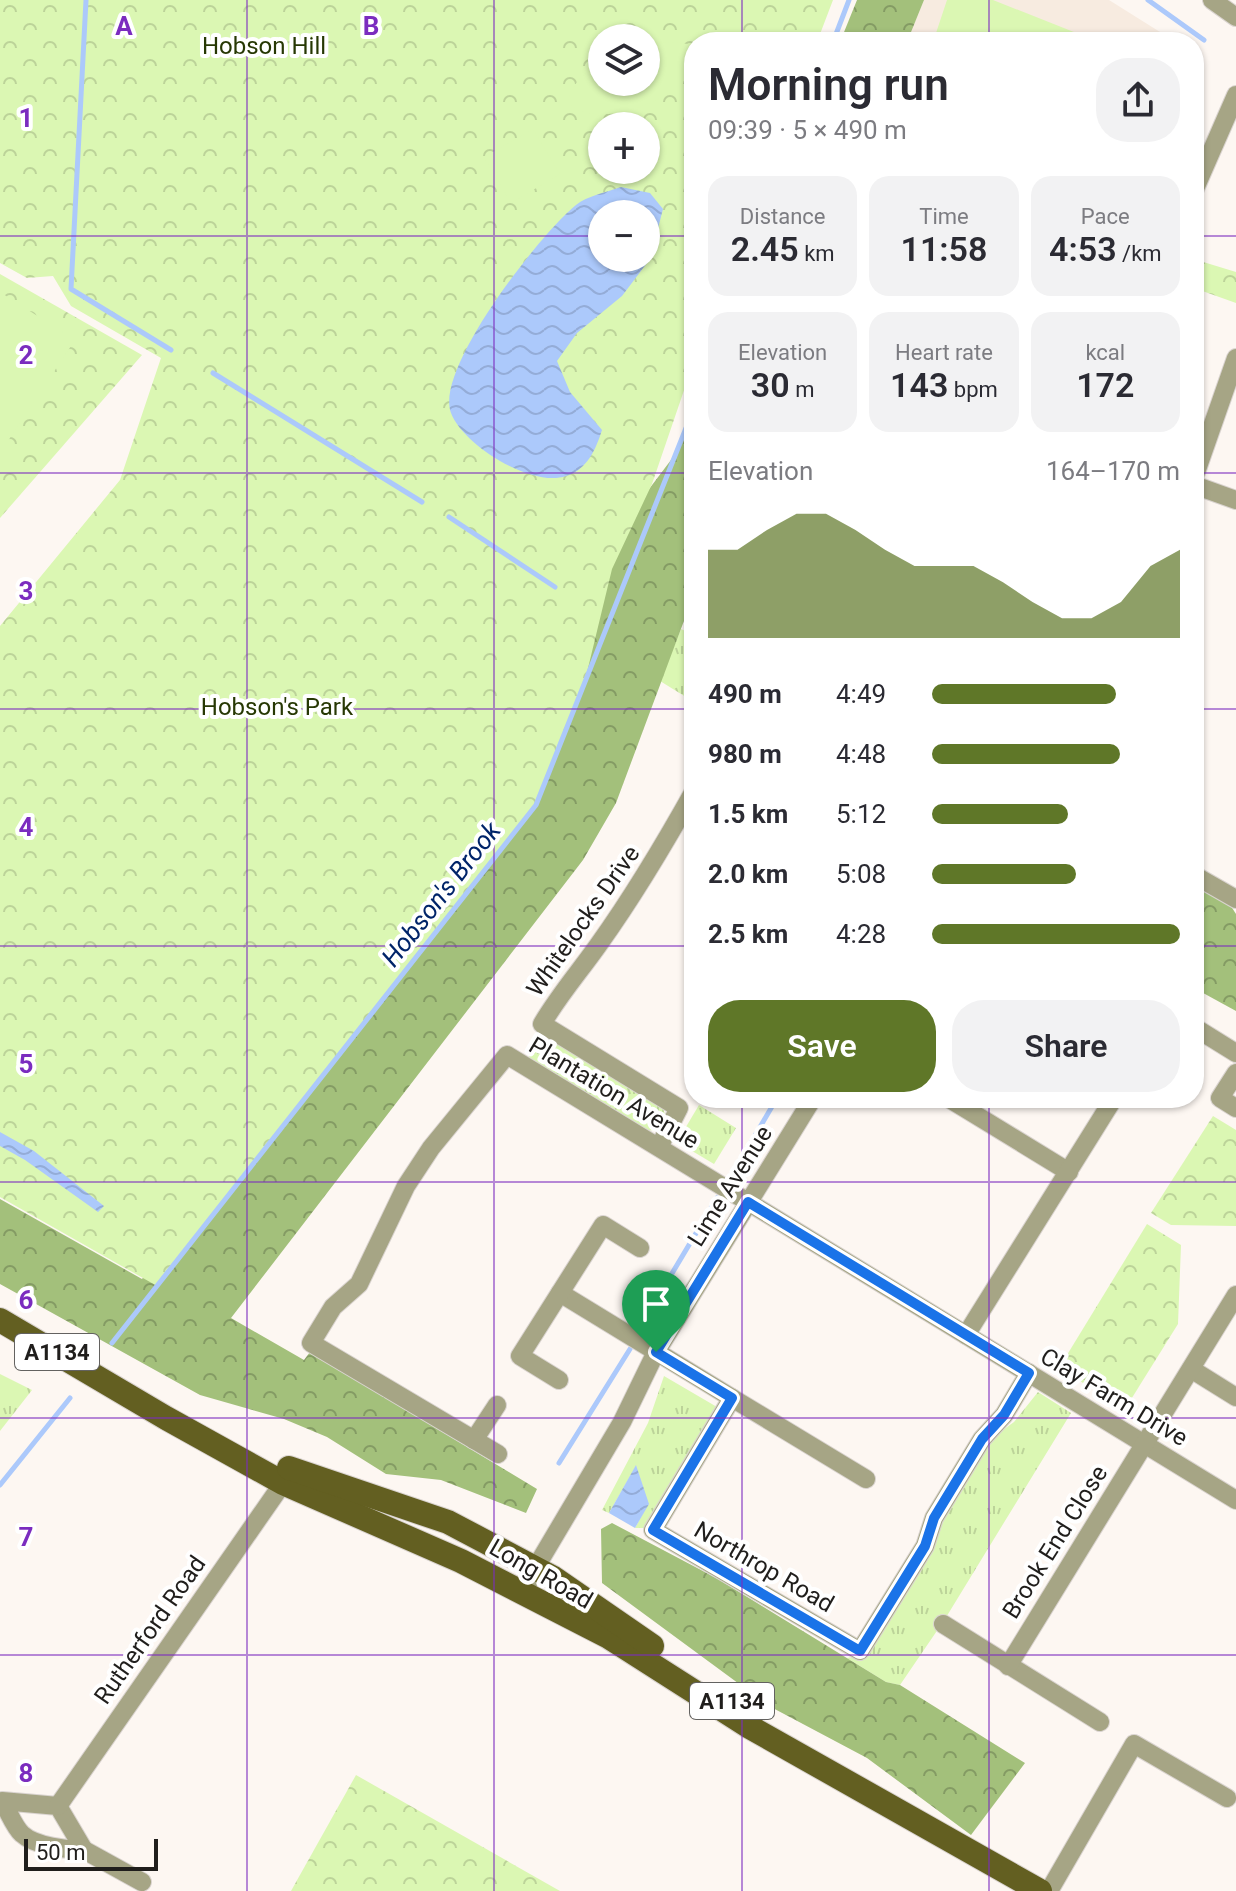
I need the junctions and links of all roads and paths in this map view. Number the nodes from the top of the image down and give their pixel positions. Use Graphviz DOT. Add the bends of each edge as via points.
graph roads {
  1 [pos="1212,0"];
  2 [pos="1236,17"];
  3 [pos="1236,95"];
  4 [pos="1204,168"];
  5 [pos="1236,358"];
  6 [pos="1204,449"];
  7 [pos="1204,489"];
  8 [pos="1236,500"];
  9 [pos="684,809"];
  10 [pos="1204,881"];
  11 [pos="1236,899"];
  12 [pos="1204,1033"];
  13 [pos="1236,1053"];
  14 [pos="1236,1073"];
  15 [pos="807,1108"];
  16 [pos="964,1108"];
  17 [pos="1108,1108"];
  18 [pos="1236,1108"];
  19 [pos="659,1147"];
  20 [pos="1069,1172"];
  21 [pos="748,1202"];
  22 [pos="640,1248"];
  23 [pos="560,1293"];
  24 [pos="1236,1295"];
  25 [pos="0,1320"];
  26 [pos="966,1335"];
  27 [pos="656,1352"];
  28 [pos="1191,1369"];
  29 [pos="1029,1373"];
  30 [pos="559,1380"];
  31 [pos="114,1385"];
  32 [pos="1236,1397"];
  33 [pos="732,1398"];
  34 [pos="497,1405"];
  35 [pos="474,1440"];
  36 [pos="1144,1443"];
  37 [pos="498,1454"];
  38 [pos="866,1479"];
  39 [pos="283,1483"];
  40 [pos="1236,1500"];
  41 [pos="536,1567"];
  42 [pos="523,1593"];
  43 [pos="943,1624"];
  44 [pos="1008,1666"];
  45 [pos="1100,1722"];
  46 [pos="1227,1798"];
  47 [pos="1,1800"];
  48 [pos="58,1806"];
  49 [pos="932,1832"];
  50 [pos="84,1850"];
  51 [pos="142,1882"];
  52 [pos="1040,1891"];
  53 [pos="1049,1891"];
  1 -- 2 [label="street"];
  3 -- 4 [label="street"];
  5 -- 6 [label="street"];
  7 -- 8 [label="street"];
  9 -- 19 [label="street, Whitelocks Drive" via="655,861 542,1024 679,1108"];
  10 -- 11 [label="street"];
  12 -- 13 [label="street"];
  14 -- 18 [label="street" via="1220,1098"];
  15 -- 21 [label="street, Lime Avenue"];
  16 -- 20 [label="street"];
  17 -- 20 [label="street"];
  19 -- 21 [label="street, Plantation Avenue"];
  19 -- 35 [label="street, Plantation Avenue" via="507,1055 406,1186 359,1284 333,1307 311,1343"];
  20 -- 26 [label="street"];
  21 -- 26 [label="street, Clay Farm Drive"];
  21 -- 27 [label="street, Lime Avenue"];
  22 -- 23 [label="street" via="603,1225"];
  23 -- 27 [label="street"];
  23 -- 30 [label="street" via="520,1356"];
  24 -- 28 [label="street, Brook End Close"];
  25 -- 31 [label="main road, Long Road / A1134"];
  26 -- 29 [label="street, Clay Farm Drive"];
  27 -- 33 [label="street"];
  27 -- 41 [label="street, Lime Avenue" via="622,1422"];
  28 -- 32 [label="street"];
  28 -- 36 [label="street, Brook End Close"];
  29 -- 33 [label="street, Northrop Road" via="982,1439 860,1651 653,1530"];
  29 -- 36 [label="street, Clay Farm Drive"];
  31 -- 39 [label="main road, Long Road / A1134"];
  31 -- 41 [label="main road, Long Road / A1134" via="294,1471 448,1522"];
  33 -- 38 [label="street"];
  34 -- 35 [label="street"];
  35 -- 37 [label="street, Plantation Avenue"];
  36 -- 40 [label="street, Clay Farm Drive"];
  36 -- 44 [label="street, Brook End Close"];
  39 -- 42 [label="main road, Long Road / A1134"];
  39 -- 48 [label="street, Rutherford Road"];
  41 -- 42 [label="street, Lime Avenue"];
  41 -- 49 [label="main road, Long Road / A1134"];
  42 -- 49 [label="main road, Long Road / A1134" via="607,1636 748,1726"];
  43 -- 44 [label="street"];
  44 -- 45 [label="street"];
  46 -- 53 [label="street" via="1134,1744"];
  47 -- 48 [label="street"];
  47 -- 50 [label="street" via="21,1834 50,1846"];
  48 -- 50 [label="street"];
  49 -- 52 [label="main road, Long Road / A1134"];
  50 -- 51 [label="street"];
}
